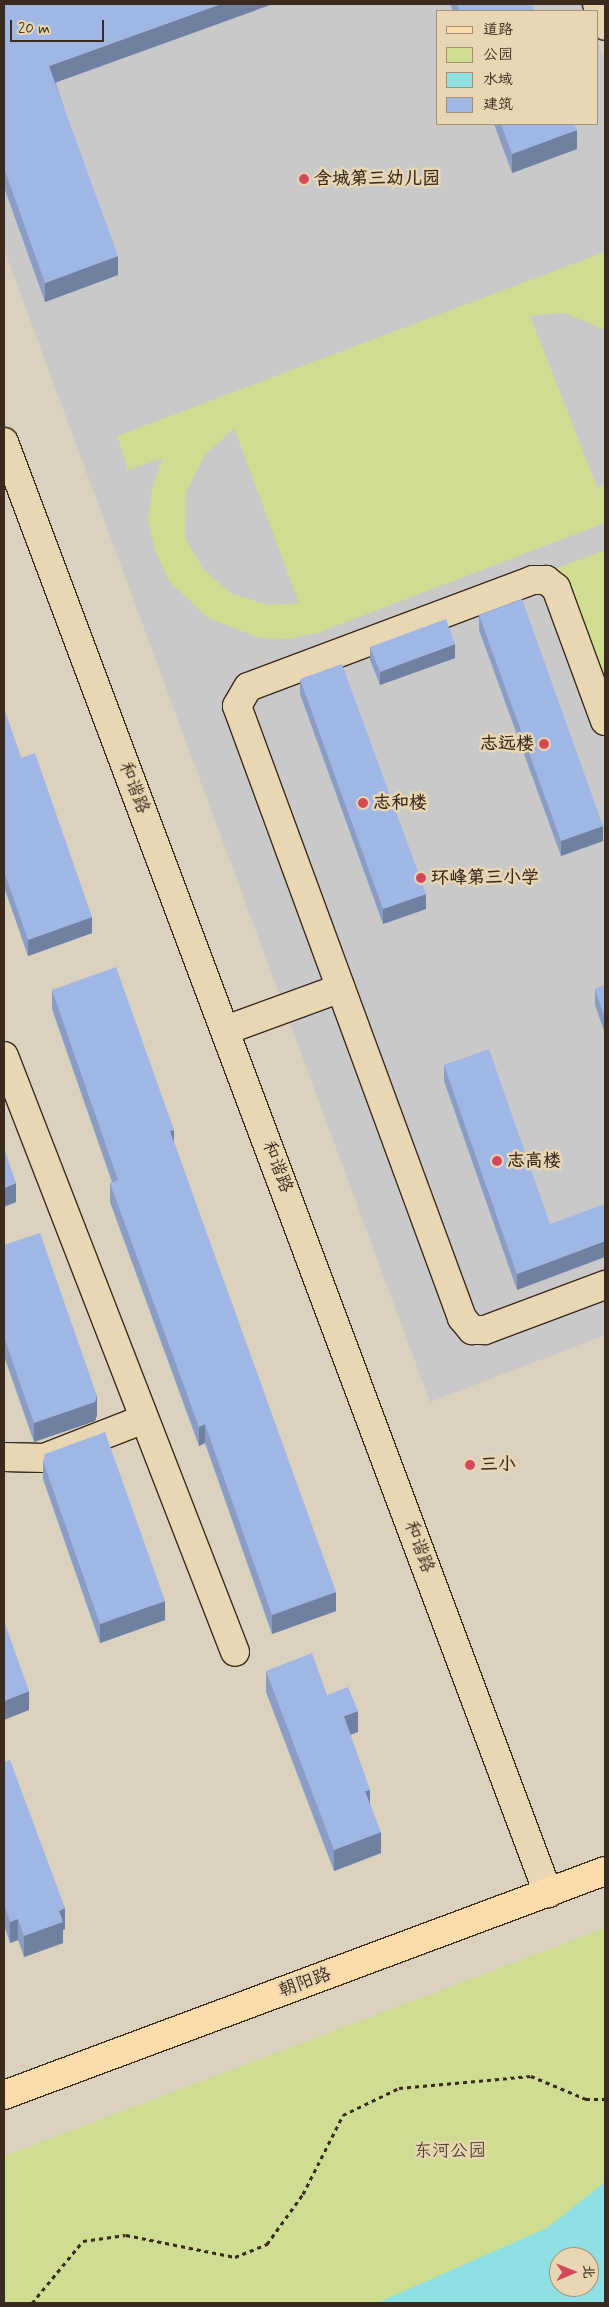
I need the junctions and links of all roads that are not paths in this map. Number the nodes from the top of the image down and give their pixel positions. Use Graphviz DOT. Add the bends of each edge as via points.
graph roads {
  1 [pos="597,4"];
  2 [pos="605,26"];
  3 [pos="4,442"];
  4 [pos="605,721"];
  5 [pos="341,988"];
  6 [pos="226,1030"];
  7 [pos="4,1056"];
  8 [pos="605,1285"];
  9 [pos="144,1419"];
  10 [pos="4,1457"];
  11 [pos="235,1652"];
  12 [pos="605,1871"];
  13 [pos="548,1893"];
  14 [pos="4,2095"];
  1 -- 2 [label="street"];
  3 -- 6 [label="street, 和谐路"];
  4 -- 5 [label="street" via="556,588 546,580 532,580 248,687 237,706"];
  5 -- 6 [label="street"];
  5 -- 8 [label="street" via="462,1318 472,1330 484,1330"];
  6 -- 13 [label="street, 和谐路"];
  7 -- 9 [label="street"];
  9 -- 10 [label="street" via="44,1458"];
  9 -- 11 [label="street"];
  12 -- 13 [label="main road, 朝阳路"];
  13 -- 14 [label="main road, 朝阳路"];
}
